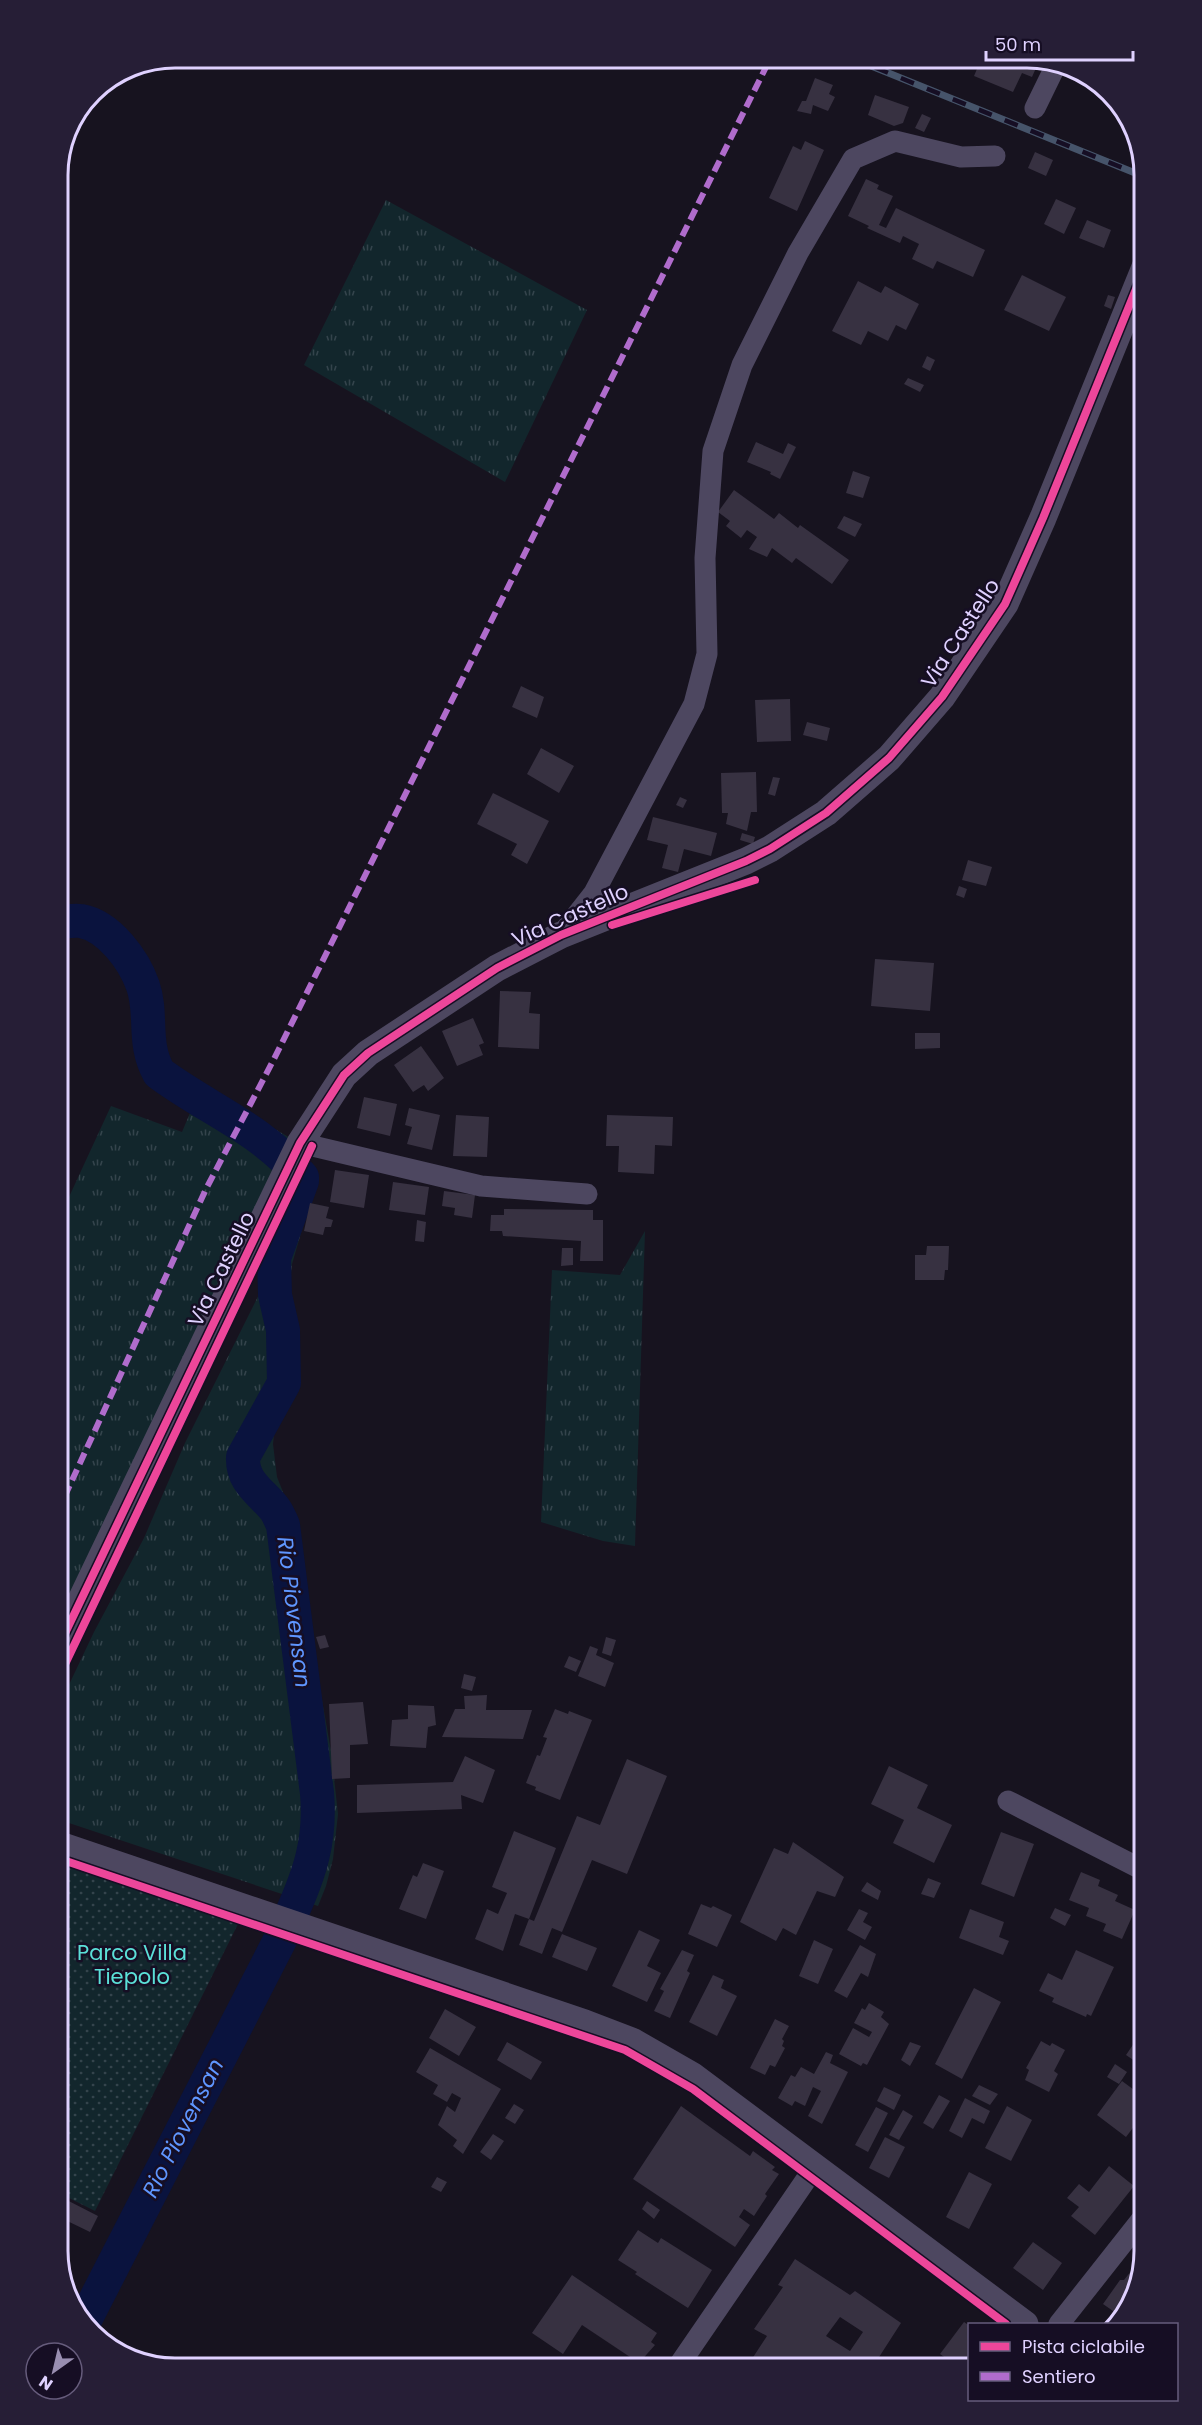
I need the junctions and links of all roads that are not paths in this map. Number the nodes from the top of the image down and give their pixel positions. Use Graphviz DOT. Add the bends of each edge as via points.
graph roads {
  1 [pos="1053,71"];
  2 [pos="1035,108"];
  3 [pos="995,156"];
  4 [pos="1134,294"];
  5 [pos="561,935"];
  6 [pos="298,1147"];
  7 [pos="587,1194"];
  8 [pos="68,1627"];
  9 [pos="1008,1801"];
  10 [pos="68,1848"];
  11 [pos="1134,1865"];
  12 [pos="814,2168"];
  13 [pos="1134,2229"];
  14 [pos="1021,2323"];
  15 [pos="1061,2323"];
  16 [pos="685,2358"];
  1 -- 2 [label="street"];
  3 -- 5 [label="street, Via Castello" via="961,156 895,141 853,159 798,253 742,364 713,451 705,558 707,654 694,704 594,893"];
  4 -- 5 [label="street, Via Castello" via="1005,603 942,697 889,758 826,813 770,849"];
  5 -- 6 [label="street, Via Castello" via="497,968 368,1053 344,1075"];
  6 -- 7 [label="street" via="481,1186"];
  6 -- 8 [label="street, Via Castello"];
  9 -- 11 [label="street"];
  10 -- 12 [label="street" via="632,2041 693,2076"];
  12 -- 14 [label="street"];
  12 -- 16 [label="street"];
  13 -- 15 [label="street"];
}
